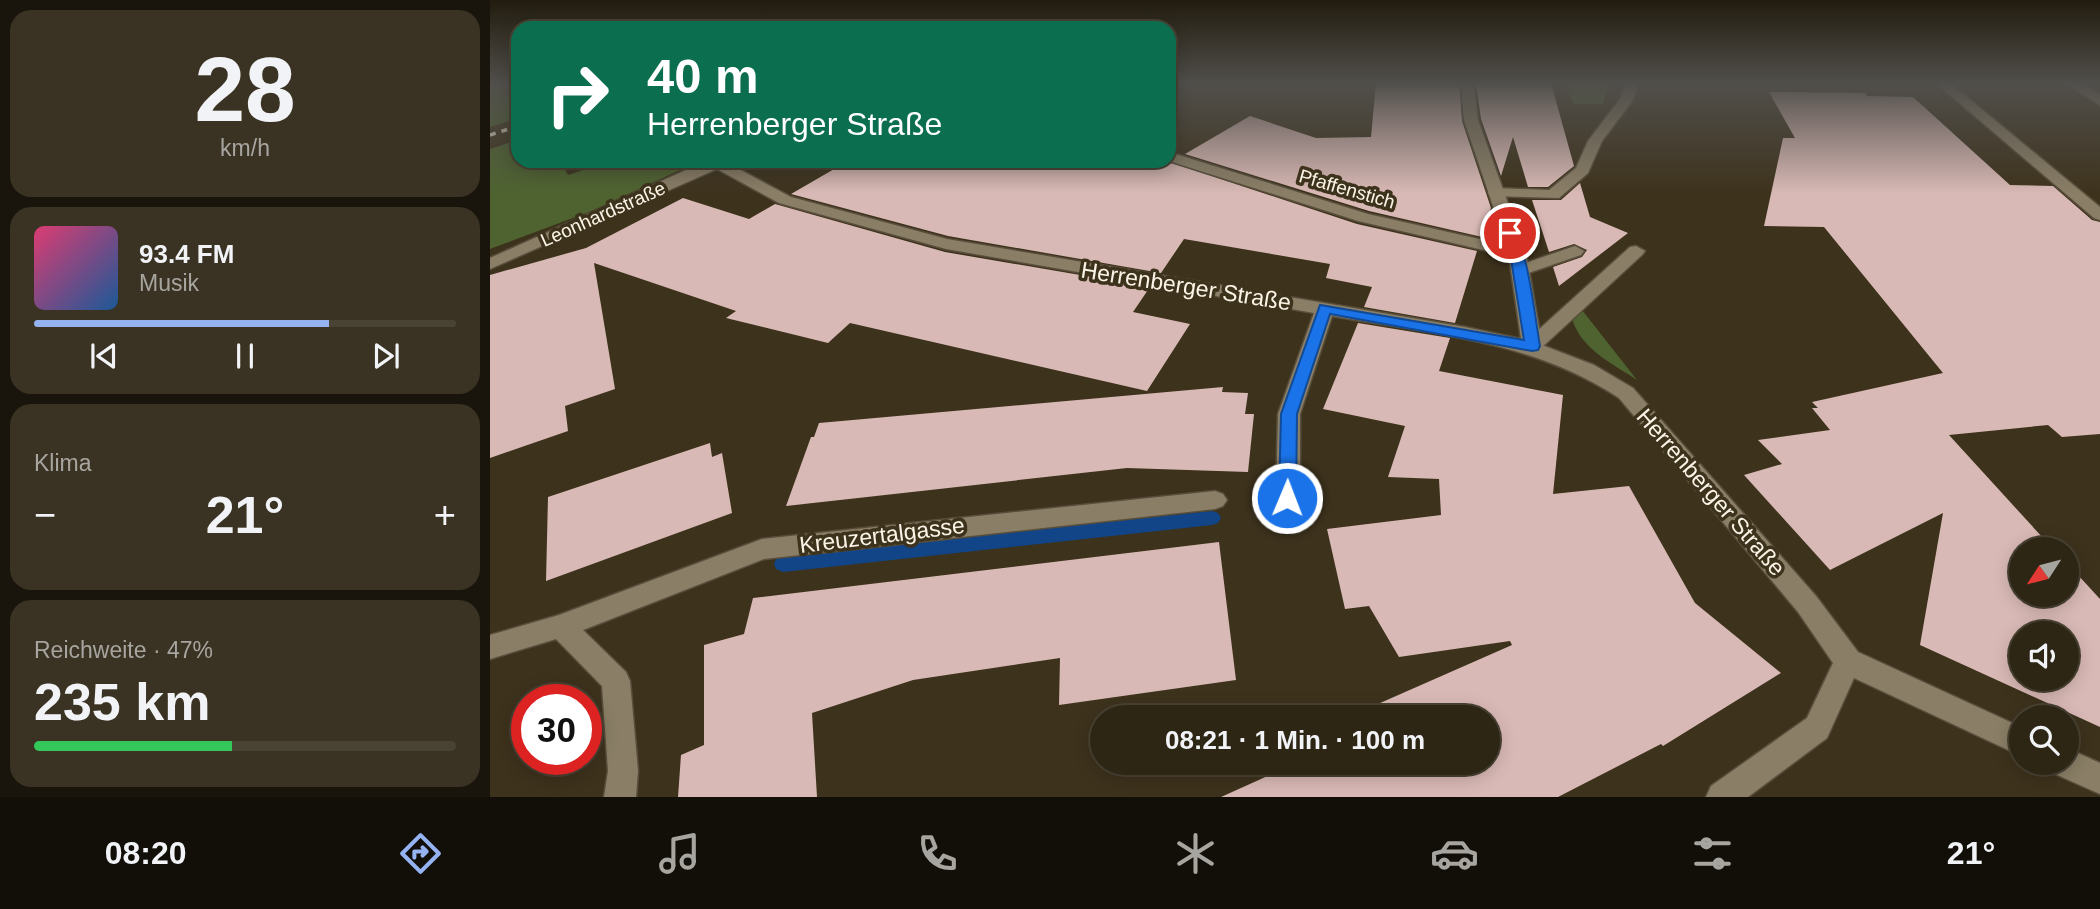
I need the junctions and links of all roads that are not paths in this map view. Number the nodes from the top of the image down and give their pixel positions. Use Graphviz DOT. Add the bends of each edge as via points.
graph roads {
  1 [pos="1471,120"];
  2 [pos="1611,120"];
  3 [pos="1987,120"];
  4 [pos="1176,158"];
  5 [pos="703,168"];
  6 [pos="724,168"];
  7 [pos="1496,193"];
  8 [pos="2100,215"];
  9 [pos="1574,251"];
  10 [pos="1636,251"];
  11 [pos="1517,253"];
  12 [pos="490,264"];
  13 [pos="1520,271"];
  14 [pos="1325,309"];
  15 [pos="1532,346"];
  16 [pos="1287,498"];
  17 [pos="1216,500"];
  18 [pos="561,626"];
  19 [pos="490,648"];
  20 [pos="1848,661"];
  21 [pos="2009,736"];
  22 [pos="2079,769"];
  23 [pos="2100,779"];
  24 [pos="620,797"];
  25 [pos="1722,797"];
  1 -- 7 [label="street"];
  2 -- 7 [label="street" via="1595,141 1583,170 1553,195"];
  3 -- 8 [label="street"];
  4 -- 11 [label="street, Pfaffenstich" via="1364,218"];
  5 -- 12 [label="street, Leonhardstraße"];
  6 -- 14 [label="street, Herrenberger Straße" via="785,200 946,244"];
  7 -- 11 [label="street"];
  9 -- 13 [label="street"];
  10 -- 15 [label="street"];
  11 -- 13 [label="street"];
  13 -- 15 [label="street"];
  14 -- 15 [label="street, Herrenberger Straße"];
  14 -- 16 [label="street" via="1289,414"];
  15 -- 20 [label="street, Herrenberger Straße" via="1595,372 1626,393 1807,604"];
  17 -- 18 [label="street, Kreuzertalgasse" via="762,549"];
  18 -- 19 [label="street"];
  18 -- 24 [label="street" via="616,681 624,771"];
  20 -- 21 [label="street, Herrenberger Straße"];
  20 -- 25 [label="street" via="1817,728"];
  22 -- 23 [label="street"];
}
